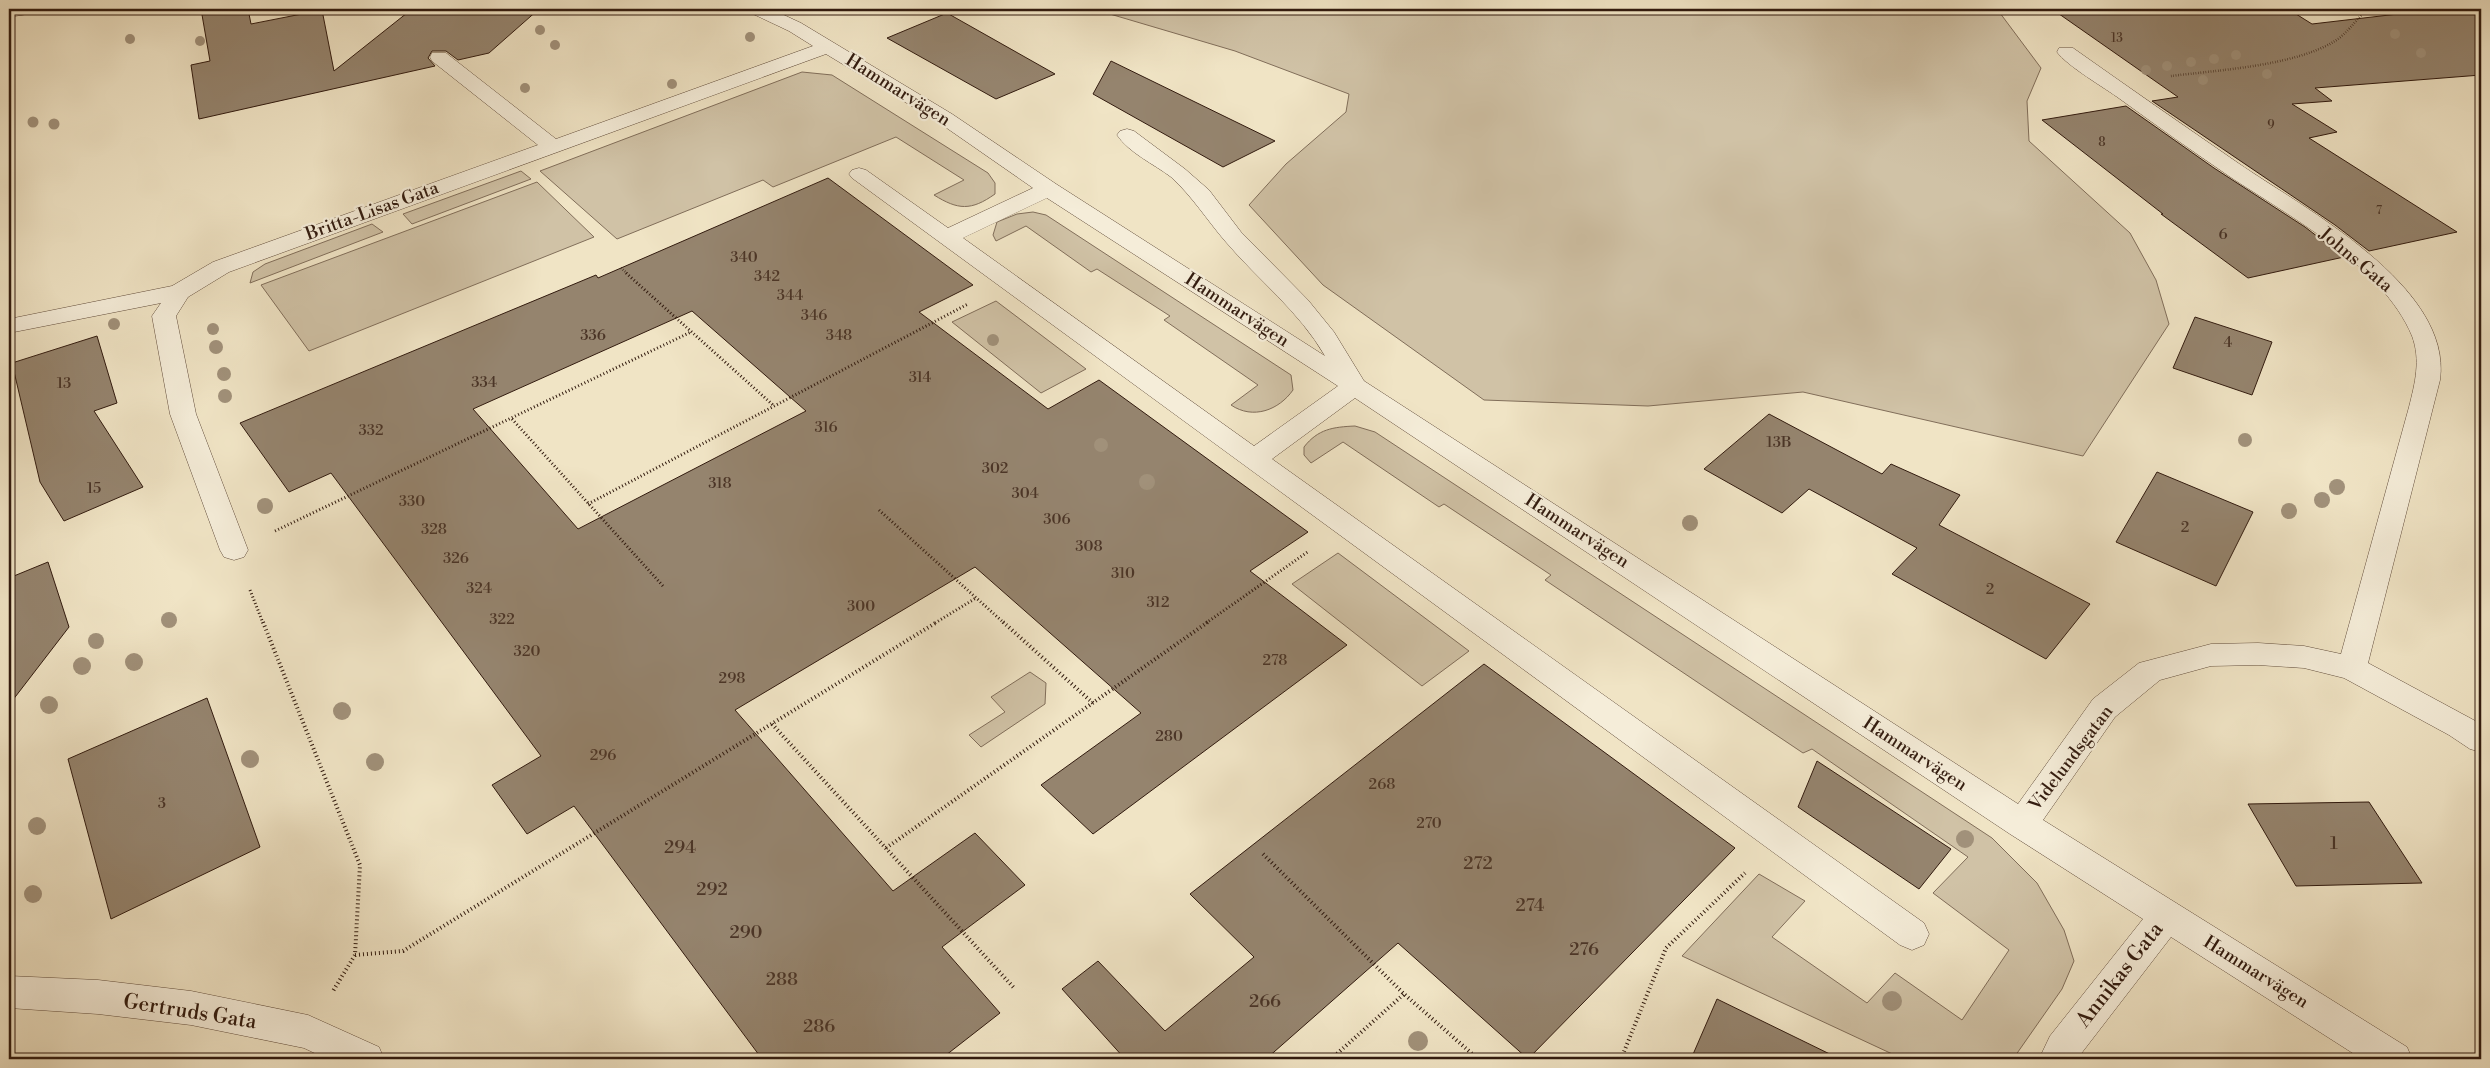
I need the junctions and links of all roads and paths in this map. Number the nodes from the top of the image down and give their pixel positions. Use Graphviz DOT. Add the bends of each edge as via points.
graph roads {
  1 [pos="28,9"];
  2 [pos="757,9"];
  3 [pos="2368,9"];
  4 [pos="9,12"];
  5 [pos="827,47"];
  6 [pos="2066,52"];
  7 [pos="439,57"];
  8 [pos="2113,86"];
  9 [pos="1127,135"];
  10 [pos="552,145"];
  11 [pos="859,174"];
  12 [pos="1048,189"];
  13 [pos="947,238"];
  14 [pos="621,268"];
  15 [pos="1009,282"];
  16 [pos="179,292"];
  17 [pos="9,326"];
  18 [pos="691,332"];
  19 [pos="1355,386"];
  20 [pos="773,405"];
  21 [pos="512,419"];
  22 [pos="1254,459"];
  23 [pos="588,504"];
  24 [pos="879,510"];
  25 [pos="1346,525"];
  26 [pos="234,550"];
  27 [pos="663,586"];
  28 [pos="976,598"];
  29 [pos="2352,668"];
  30 [pos="1094,704"];
  31 [pos="772,724"];
  32 [pos="2481,740"];
  33 [pos="2022,824"];
  34 [pos="1780,839"];
  35 [pos="886,848"];
  36 [pos="1263,854"];
  37 [pos="2166,916"];
  38 [pos="1912,934"];
  39 [pos="355,954"];
  40 [pos="1015,989"];
  41 [pos="9,992"];
  42 [pos="1404,994"];
  43 [pos="308,1032"];
  44 [pos="366,1059"];
  45 [pos="1331,1059"];
  46 [pos="1478,1059"];
  47 [pos="1621,1059"];
  48 [pos="2057,1059"];
  49 [pos="2394,1059"];
  1 -- 4 [label="street"];
  2 -- 5 [label="street, Hammarvägen" via="795,26"];
  3 -- 8 [label="path" via="2348,33 2310,52"];
  5 -- 10 [label="street, Britta-Lisas Gata"];
  5 -- 12 [label="street, Hammarvägen" via="945,118"];
  6 -- 8 [label="street, Johns Gata"];
  7 -- 10 [label="street"];
  8 -- 29 [label="street, Johns Gata" via="2338,242 2382,278 2408,308 2423,336 2431,364 2426,390"];
  9 -- 19 [label="street" via="1178,173 1201,195 1232,236 1300,305 1326,337"];
  10 -- 16 [label="street, Britta-Lisas Gata" via="221,266"];
  11 -- 13 [label="street"];
  12 -- 13 [label="street"];
  12 -- 19 [label="street, Hammarvägen"];
  13 -- 15 [label="street"];
  14 -- 18 [label="path"];
  15 -- 20 [label="path"];
  15 -- 22 [label="street"];
  16 -- 17 [label="street"];
  16 -- 26 [label="street, Britta-Lisas Gata" via="164,316 183,414"];
  18 -- 20 [label="path"];
  18 -- 21 [label="path"];
  19 -- 22 [label="street"];
  19 -- 33 [label="street, Hammarvägen"];
  20 -- 23 [label="path"];
  21 -- 23 [label="path"];
  21 -- 26 [label="path"];
  22 -- 25 [label="street"];
  23 -- 27 [label="path"];
  24 -- 28 [label="path"];
  25 -- 30 [label="path"];
  25 -- 34 [label="street"];
  26 -- 39 [label="path" via="360,865"];
  28 -- 30 [label="path"];
  28 -- 31 [label="path"];
  29 -- 32 [label="street, Videlundsgatan"];
  29 -- 33 [label="street, Videlundsgatan" via="2304,657 2258,654 2211,655 2150,671 2104,708"];
  30 -- 35 [label="path"];
  31 -- 35 [label="path"];
  31 -- 39 [label="path" via="403,951"];
  33 -- 37 [label="street, Hammarvägen"];
  34 -- 38 [label="street"];
  34 -- 47 [label="path" via="1666,948"];
  35 -- 40 [label="path"];
  36 -- 42 [label="path"];
  37 -- 48 [label="street, Annikas Gata"];
  37 -- 49 [label="street, Hammarvägen"];
  39 -- 43 [label="path"];
  41 -- 43 [label="street, Gertruds Gata" via="98,997 191,1008"];
  42 -- 45 [label="path"];
  42 -- 46 [label="path"];
  43 -- 44 [label="street, Gertruds Gata"];
}
